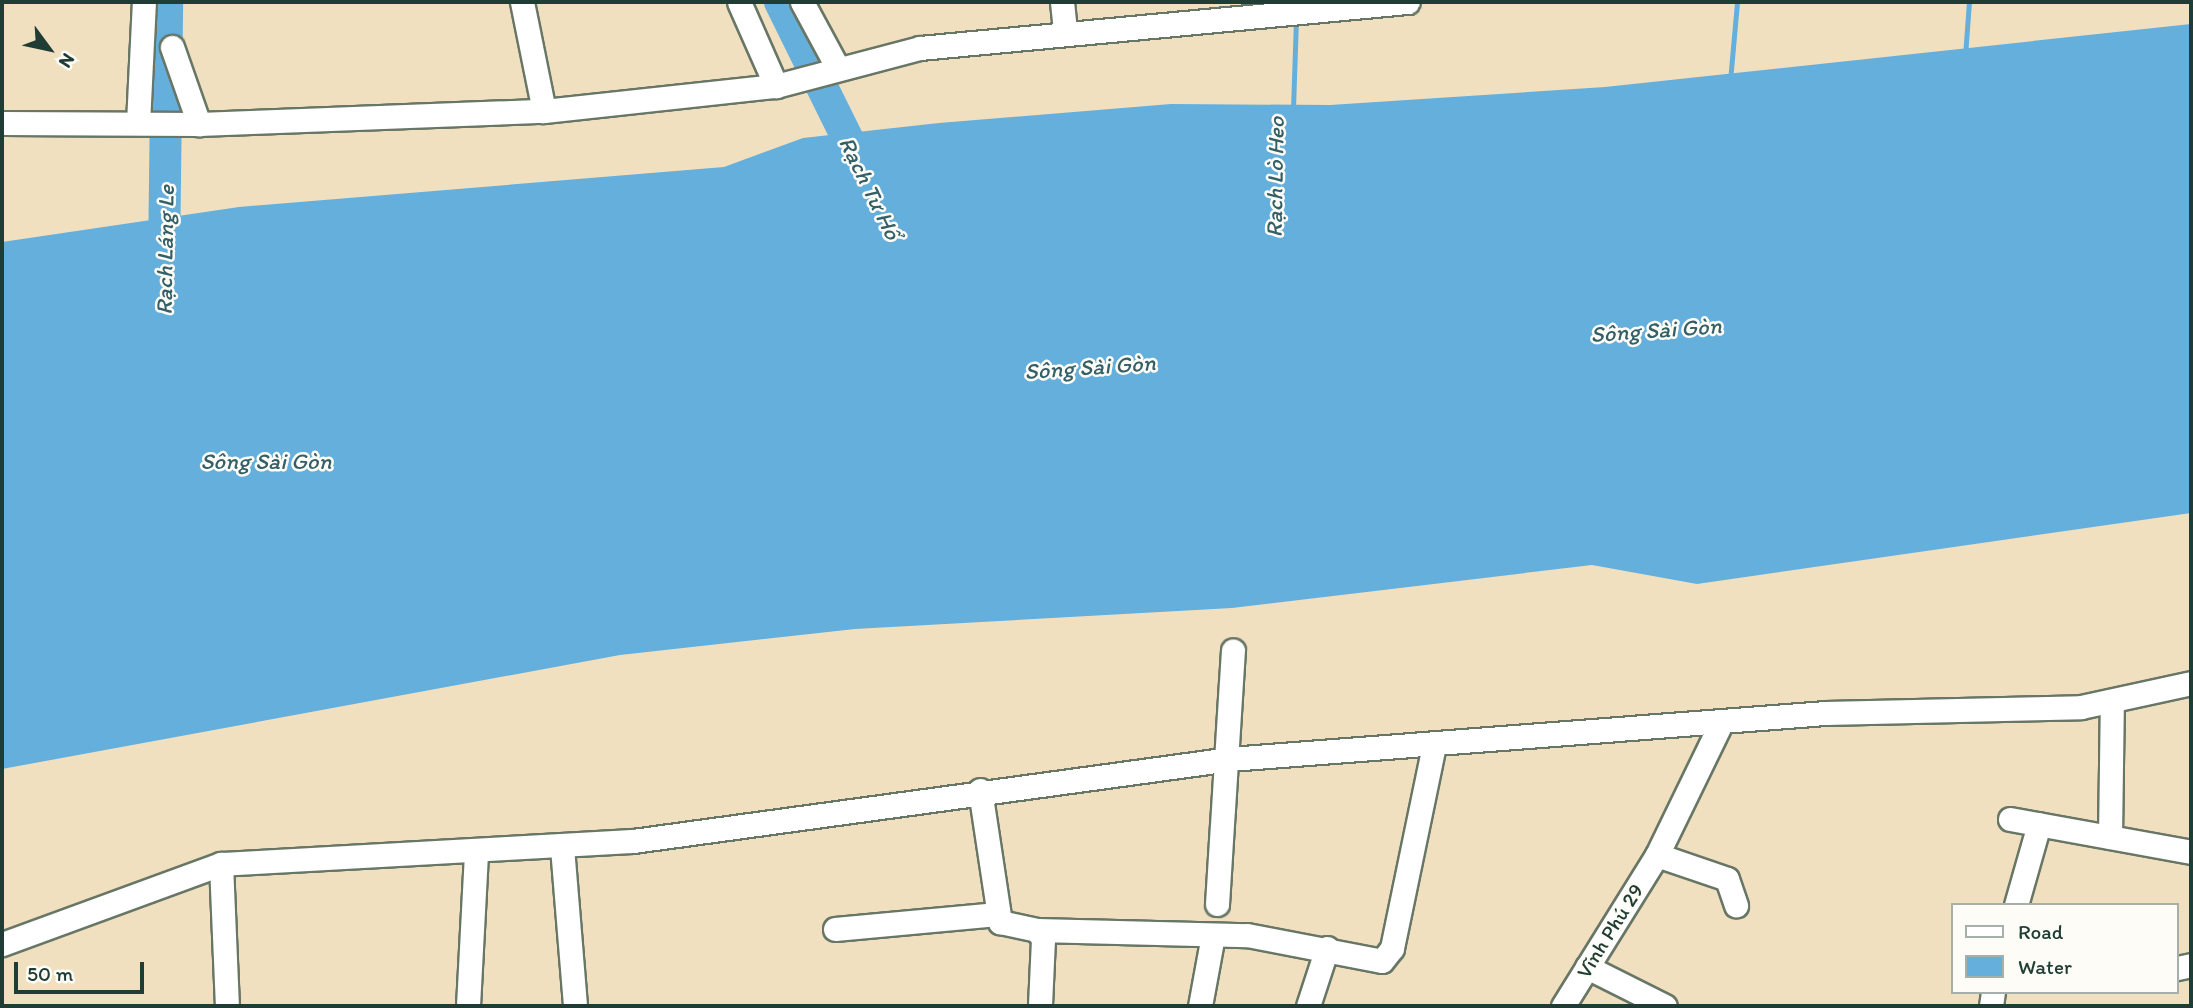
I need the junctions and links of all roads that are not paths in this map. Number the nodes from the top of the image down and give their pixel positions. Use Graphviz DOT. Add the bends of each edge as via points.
graph roads {
  1 [pos="144,2"];
  2 [pos="522,2"];
  3 [pos="739,2"];
  4 [pos="802,2"];
  5 [pos="1062,2"];
  6 [pos="1408,2"];
  7 [pos="1300,7"];
  8 [pos="1065,32"];
  9 [pos="172,47"];
  10 [pos="831,67"];
  11 [pos="782,83"];
  12 [pos="544,111"];
  13 [pos="143,122"];
  14 [pos="2,123"];
  15 [pos="200,124"];
  16 [pos="1233,651"];
  17 [pos="2191,683"];
  18 [pos="2112,702"];
  19 [pos="1713,725"];
  20 [pos="1434,745"];
  21 [pos="1230,759"];
  22 [pos="980,790"];
  23 [pos="2010,819"];
  24 [pos="2039,824"];
  25 [pos="2110,837"];
  26 [pos="562,847"];
  27 [pos="2191,852"];
  28 [pos="476,854"];
  29 [pos="1657,855"];
  30 [pos="221,864"];
  31 [pos="2017,903"];
  32 [pos="1216,904"];
  33 [pos="1736,905"];
  34 [pos="997,914"];
  35 [pos="835,929"];
  36 [pos="1037,930"];
  37 [pos="1213,935"];
  38 [pos="2,944"];
  39 [pos="1327,948"];
  40 [pos="1587,967"];
  41 [pos="228,1006"];
  42 [pos="468,1006"];
  43 [pos="575,1006"];
  44 [pos="1040,1006"];
  45 [pos="1200,1006"];
  46 [pos="1308,1006"];
  47 [pos="1563,1006"];
  48 [pos="1665,1006"];
  1 -- 13 [label="street"];
  2 -- 12 [label="street"];
  3 -- 11 [label="street"];
  4 -- 10 [label="street"];
  5 -- 8 [label="street"];
  6 -- 7 [label="street"];
  7 -- 8 [label="street"];
  8 -- 10 [label="street" via="920,48"];
  9 -- 15 [label="street"];
  10 -- 11 [label="street"];
  11 -- 12 [label="street"];
  12 -- 15 [label="street"];
  13 -- 14 [label="street"];
  13 -- 15 [label="street"];
  16 -- 21 [label="street"];
  17 -- 18 [label="street"];
  18 -- 19 [label="street" via="1825,713"];
  18 -- 25 [label="street"];
  19 -- 20 [label="street"];
  19 -- 29 [label="street, Vĩnh Phú 29"];
  20 -- 21 [label="street"];
  20 -- 39 [label="street" via="1389,957 1382,961"];
  21 -- 22 [label="street"];
  21 -- 32 [label="street"];
  22 -- 26 [label="street"];
  22 -- 34 [label="street"];
  23 -- 24 [label="street"];
  24 -- 25 [label="street"];
  24 -- 31 [label="street"];
  25 -- 27 [label="street"];
  26 -- 28 [label="street"];
  26 -- 43 [label="street"];
  28 -- 30 [label="street"];
  28 -- 42 [label="street"];
  29 -- 33 [label="street" via="1727,879"];
  29 -- 40 [label="street, Vĩnh Phú 29"];
  30 -- 38 [label="street"];
  30 -- 41 [label="street"];
  34 -- 35 [label="street"];
  34 -- 36 [label="street" via="1015,928"];
  36 -- 37 [label="street"];
  36 -- 44 [label="street" via="1043,939"];
  37 -- 39 [label="street"];
  37 -- 45 [label="street"];
  39 -- 46 [label="street"];
  40 -- 47 [label="street, Vĩnh Phú 29"];
  40 -- 48 [label="street"];
}
